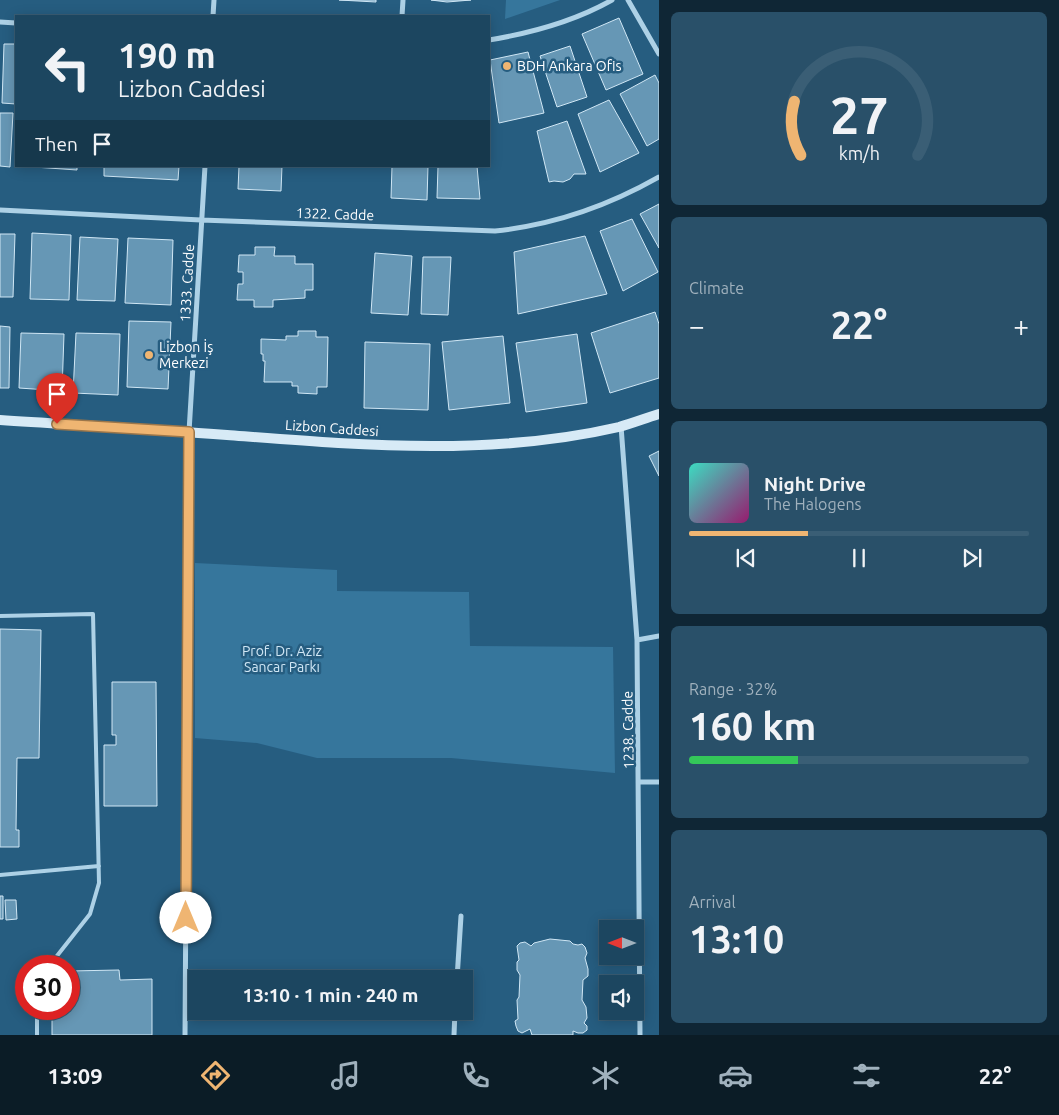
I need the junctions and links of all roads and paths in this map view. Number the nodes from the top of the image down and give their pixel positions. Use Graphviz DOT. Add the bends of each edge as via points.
graph roads {
  1 [pos="214,0"];
  2 [pos="403,0"];
  3 [pos="612,0"];
  4 [pos="628,0"];
  5 [pos="214,15"];
  6 [pos="402,15"];
  7 [pos="0,22"];
  8 [pos="15,23"];
  9 [pos="490,40"];
  10 [pos="659,54"];
  11 [pos="205,167"];
  12 [pos="659,177"];
  13 [pos="0,210"];
  14 [pos="202,220"];
  15 [pos="659,414"];
  16 [pos="0,420"];
  17 [pos="621,426"];
  18 [pos="189,432"];
  19 [pos="0,616"];
  20 [pos="659,636"];
  21 [pos="637,640"];
  22 [pos="639,782"];
  23 [pos="659,782"];
  24 [pos="99,866"];
  25 [pos="0,875"];
  26 [pos="461,916"];
  27 [pos="58,955"];
  28 [pos="458,970"];
  29 [pos="37,1020"];
  30 [pos="455,1020"];
  31 [pos="37,1035"];
  32 [pos="185,1035"];
  33 [pos="454,1035"];
  34 [pos="640,1035"];
  1 -- 5 [label="street"];
  2 -- 6 [label="street"];
  3 -- 9 [label="street" via="551,25"];
  4 -- 10 [label="street"];
  7 -- 8 [label="street"];
  11 -- 14 [label="street, 1333. Cadde"];
  12 -- 14 [label="street, 1322. Cadde" via="594,208 509,229 471,231"];
  13 -- 14 [label="street, 1322. Cadde"];
  14 -- 18 [label="street, 1333. Cadde"];
  15 -- 17 [label="main road, Lizbon Caddesi"];
  16 -- 18 [label="main road, Lizbon Caddesi"];
  17 -- 18 [label="main road, Lizbon Caddesi" via="547,440 463,447 354,445"];
  17 -- 21 [label="street, 1238. Cadde"];
  18 -- 32 [label="street, 1333. Cadde"];
  19 -- 24 [label="lane" via="93,614"];
  20 -- 21 [label="street"];
  21 -- 22 [label="street, 1238. Cadde"];
  22 -- 23 [label="street"];
  22 -- 34 [label="street, 1238. Cadde"];
  24 -- 25 [label="lane"];
  24 -- 27 [label="lane" via="99,883 90,914"];
  26 -- 28 [label="street"];
  29 -- 31 [label="lane"];
  30 -- 33 [label="street"];
}
